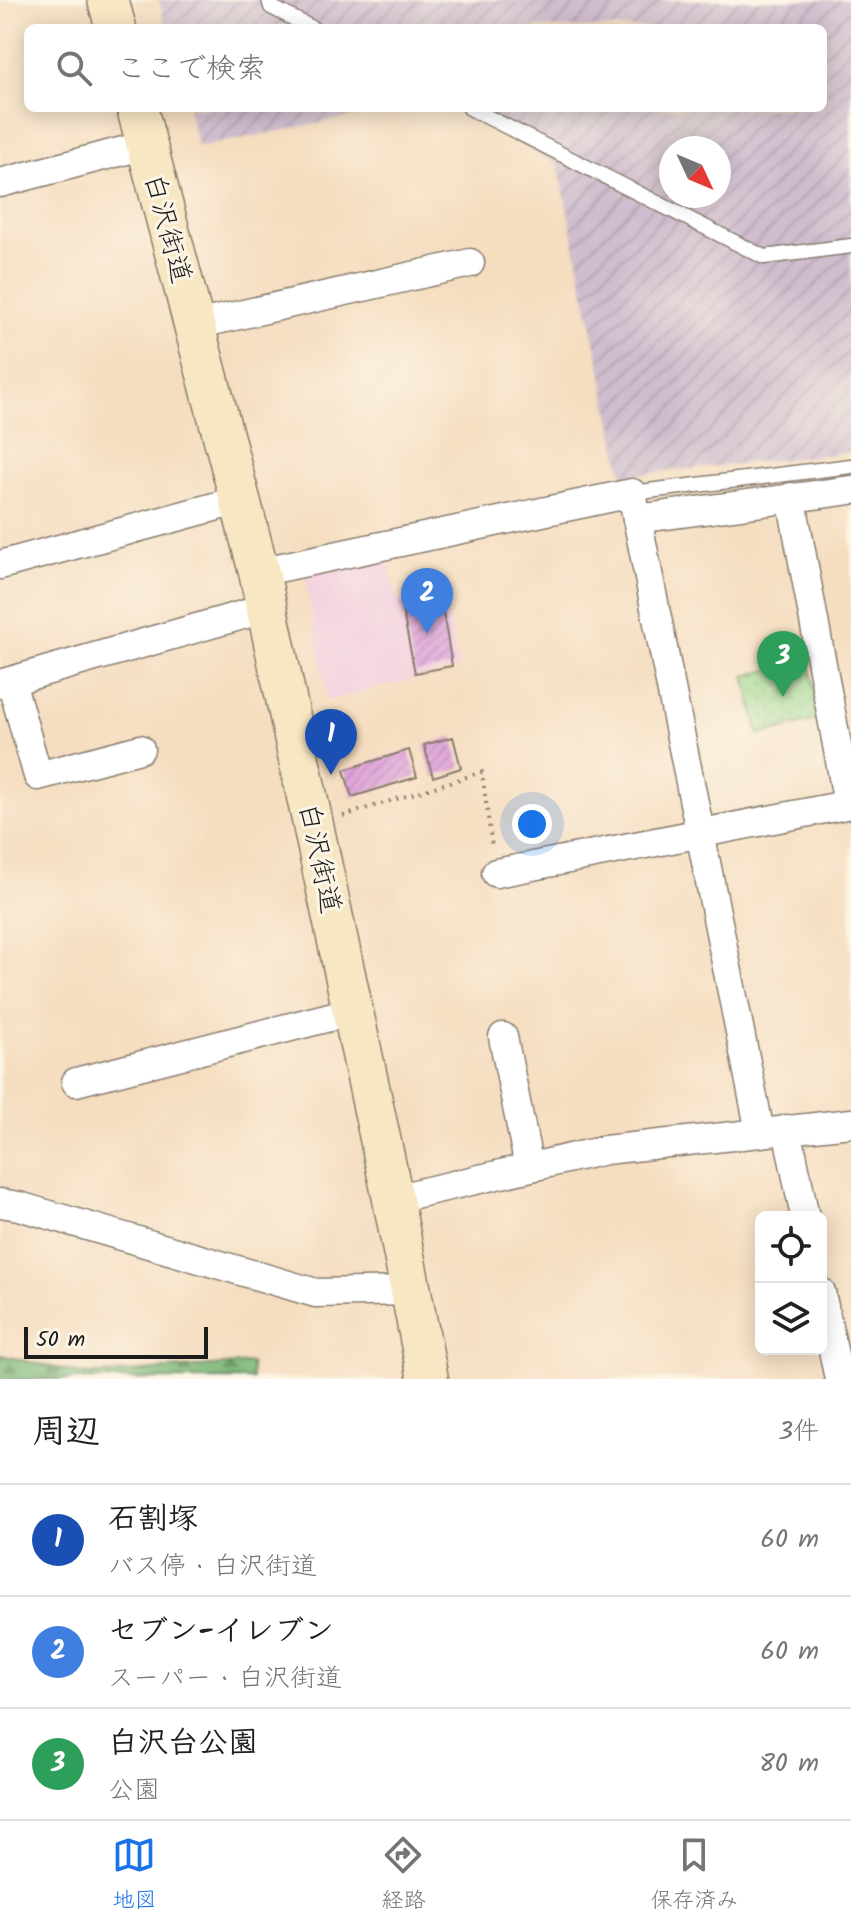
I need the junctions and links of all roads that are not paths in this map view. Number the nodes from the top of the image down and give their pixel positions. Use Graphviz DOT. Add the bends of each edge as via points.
graph roads {
  1 [pos="108,0"];
  2 [pos="269,0"];
  3 [pos="115,24"];
  4 [pos="304,24"];
  5 [pos="478,112"];
  6 [pos="142,126"];
  7 [pos="0,183"];
  8 [pos="851,246"];
  9 [pos="470,263"];
  10 [pos="195,325"];
  11 [pos="851,466"];
  12 [pos="851,490"];
  13 [pos="791,497"];
  14 [pos="240,500"];
  15 [pos="634,506"];
  16 [pos="0,565"];
  17 [pos="263,590"];
  18 [pos="6,682"];
  19 [pos="140,749"];
  20 [pos="850,804"];
  21 [pos="700,832"];
  22 [pos="496,873"];
  23 [pos="353,1011"];
  24 [pos="503,1037"];
  25 [pos="76,1082"];
  26 [pos="851,1123"];
  27 [pos="773,1130"];
  28 [pos="529,1167"];
  29 [pos="393,1199"];
  30 [pos="0,1203"];
  31 [pos="803,1211"];
  32 [pos="410,1291"];
  33 [pos="827,1321"];
  34 [pos="428,1379"];
  35 [pos="839,1379"];
  1 -- 3 [label="main road"];
  2 -- 4 [label="lane" via="271,7"];
  5 -- 8 [label="lane" via="764,257"];
  6 -- 7 [label="street"];
  6 -- 10 [label="main road, 白沢街道"];
  9 -- 10 [label="street"];
  10 -- 14 [label="main road, 白沢街道"];
  11 -- 15 [label="lane"];
  12 -- 13 [label="street"];
  13 -- 15 [label="street"];
  13 -- 20 [label="street"];
  14 -- 16 [label="street"];
  14 -- 17 [label="main road, 白沢街道"];
  15 -- 17 [label="street"];
  15 -- 21 [label="street"];
  17 -- 18 [label="street"];
  17 -- 23 [label="main road, 白沢街道"];
  18 -- 19 [label="street" via="38,776"];
  20 -- 21 [label="street"];
  21 -- 22 [label="street"];
  21 -- 27 [label="street"];
  23 -- 25 [label="street"];
  23 -- 29 [label="main road, 白沢街道"];
  24 -- 28 [label="street"];
  26 -- 27 [label="street"];
  27 -- 28 [label="street" via="605,1150"];
  27 -- 31 [label="street"];
  28 -- 29 [label="street"];
  29 -- 32 [label="main road, 白沢街道"];
  30 -- 32 [label="street" via="316,1293"];
  32 -- 34 [label="main road, 白沢街道"];
  33 -- 35 [label="street"];
}
